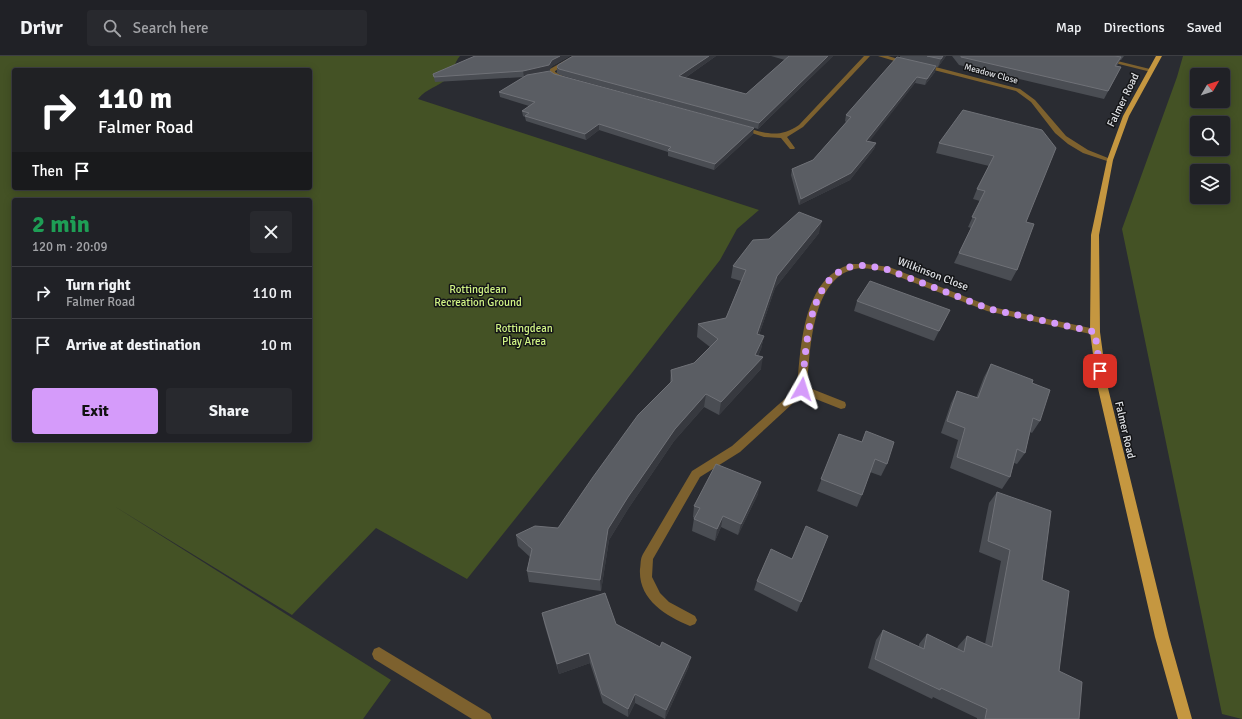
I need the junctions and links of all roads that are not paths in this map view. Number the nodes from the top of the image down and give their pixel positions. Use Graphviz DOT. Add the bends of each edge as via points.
graph roads {
  1 [pos="577,56"];
  2 [pos="867,56"];
  3 [pos="881,56"];
  4 [pos="1090,56"];
  5 [pos="1159,56"];
  6 [pos="1150,70"];
  7 [pos="572,81"];
  8 [pos="733,126"];
  9 [pos="784,136"];
  10 [pos="792,148"];
  11 [pos="1110,160"];
  12 [pos="1095,332"];
  13 [pos="802,389"];
  14 [pos="842,405"];
  15 [pos="690,620"];
  16 [pos="380,654"];
  17 [pos="485,719"];
  18 [pos="1185,719"];
  1 -- 7 [label="street" via="549,74"];
  2 -- 9 [label="street" via="794,132"];
  3 -- 11 [label="street, Meadow Close" via="1009,87 1025,94 1069,141 1090,154"];
  4 -- 6 [label="street"];
  5 -- 6 [label="main road, Falmer Road"];
  6 -- 11 [label="main road, Falmer Road" via="1126,116"];
  8 -- 9 [label="street" via="771,136"];
  9 -- 10 [label="street"];
  11 -- 12 [label="main road, Falmer Road" via="1095,235"];
  12 -- 13 [label="street, Wilkinson Close" via="990,309 886,269 872,266 848,268 828,281 816,303 808,329"];
  12 -- 18 [label="main road, Falmer Road" via="1104,392 1160,630"];
  13 -- 14 [label="street"];
  13 -- 15 [label="street" via="736,449 696,474 647,558 646,577 655,597 664,606"];
  16 -- 17 [label="street"];
}
